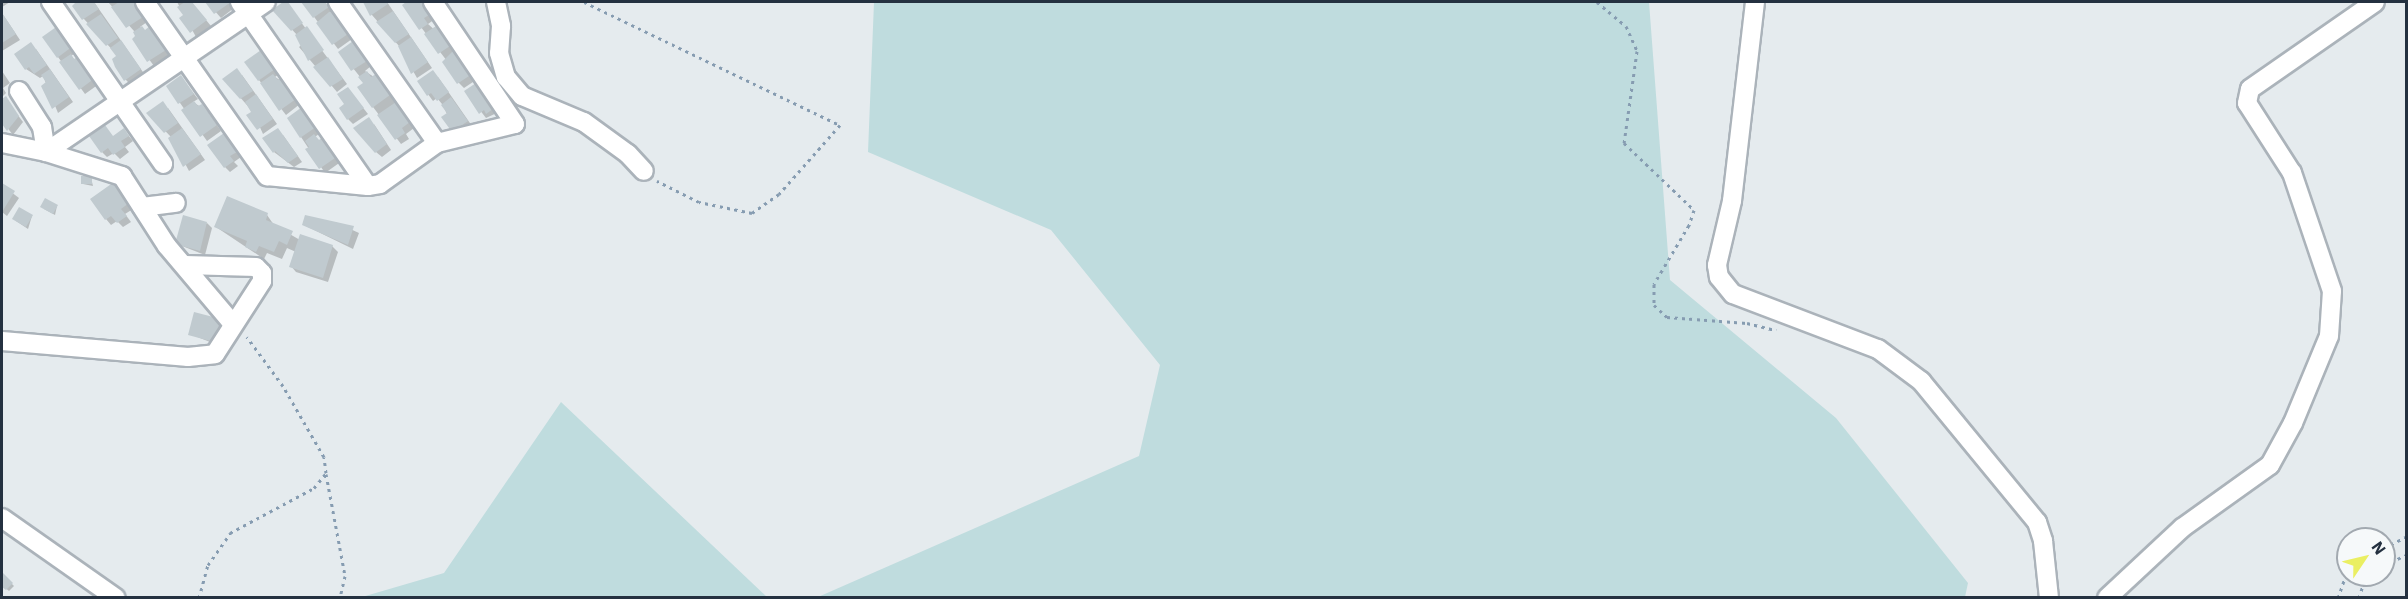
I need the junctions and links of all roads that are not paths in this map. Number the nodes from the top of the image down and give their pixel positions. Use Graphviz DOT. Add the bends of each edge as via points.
graph roads {
  1 [pos="51,2"];
  2 [pos="145,2"];
  3 [pos="266,2"];
  4 [pos="338,2"];
  5 [pos="433,2"];
  6 [pos="496,2"];
  7 [pos="1755,2"];
  8 [pos="2375,2"];
  9 [pos="244,8"];
  10 [pos="183,57"];
  11 [pos="19,91"];
  12 [pos="118,102"];
  13 [pos="2,143"];
  14 [pos="437,144"];
  15 [pos="46,152"];
  16 [pos="163,164"];
  17 [pos="644,171"];
  18 [pos="368,186"];
  19 [pos="176,203"];
  20 [pos="142,207"];
  21 [pos="185,265"];
  22 [pos="232,324"];
  23 [pos="2,341"];
  24 [pos="2,518"];
  25 [pos="116,597"];
  26 [pos="2049,597"];
  27 [pos="2107,597"];
  1 -- 12 [label="street"];
  2 -- 10 [label="street"];
  3 -- 9 [label="street"];
  4 -- 14 [label="street"];
  5 -- 14 [label="street" via="515,124"];
  6 -- 17 [label="street" via="501,26 499,53 506,77 522,96 584,122"];
  7 -- 26 [label="street" via="1732,201 1717,265 1719,278 1733,294 1878,349 1921,381 2037,522"];
  8 -- 27 [label="street" via="2250,89 2247,103 2292,173 2332,291 2329,336 2293,423 2270,465 2182,528"];
  9 -- 10 [label="street"];
  9 -- 18 [label="street"];
  10 -- 12 [label="street"];
  10 -- 18 [label="street" via="267,176"];
  11 -- 15 [label="street" via="42,127"];
  12 -- 15 [label="street"];
  12 -- 16 [label="street"];
  13 -- 15 [label="street"];
  14 -- 18 [label="street" via="380,184"];
  15 -- 20 [label="street" via="122,176"];
  19 -- 20 [label="street"];
  20 -- 21 [label="street"];
  21 -- 22 [label="street"];
  21 -- 22 [label="street" via="256,267 262,273 262,281"];
  22 -- 23 [label="street" via="215,354 188,357"];
  24 -- 25 [label="street"];
}
